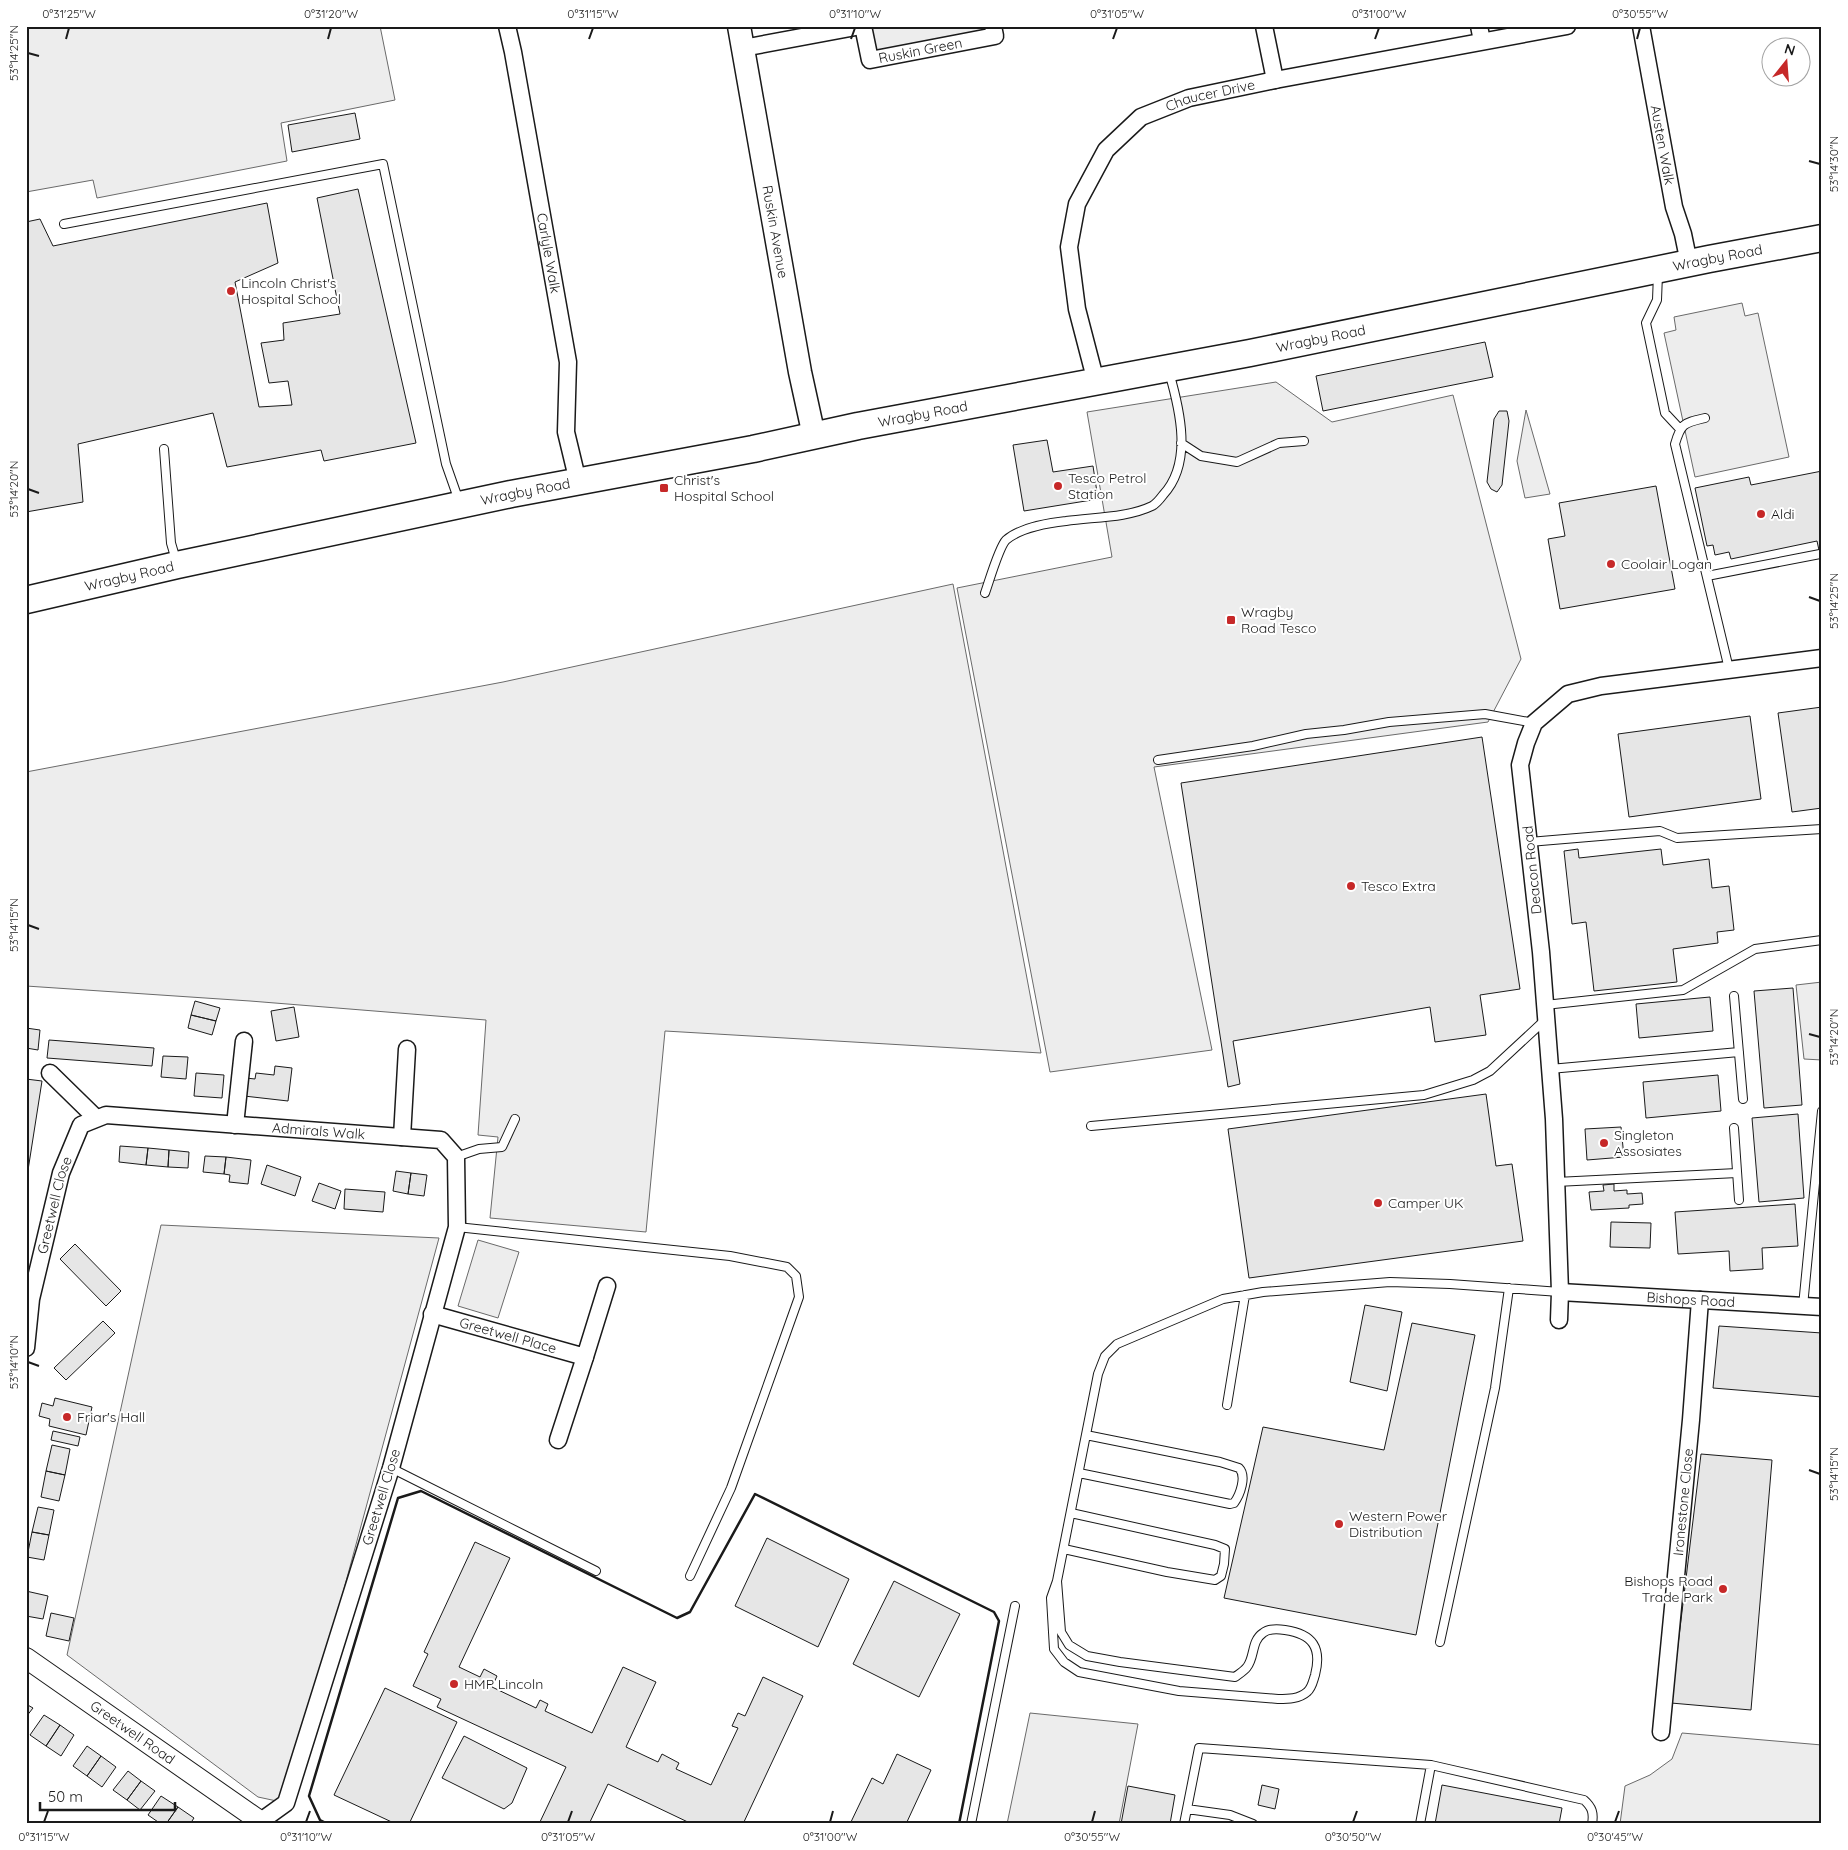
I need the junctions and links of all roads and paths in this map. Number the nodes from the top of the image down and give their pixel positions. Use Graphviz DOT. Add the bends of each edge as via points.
graph roads {
  1 [pos="507,26"];
  2 [pos="862,26"];
  3 [pos="993,26"];
  4 [pos="1264,26"];
  5 [pos="1567,26"];
  6 [pos="1642,26"];
  7 [pos="1481,34"];
  8 [pos="741,37"];
  9 [pos="1275,80"];
  10 [pos="64,224"];
  11 [pos="1822,238"];
  12 [pos="1689,263"];
  13 [pos="1658,269"];
  14 [pos="1168,368"];
  15 [pos="1096,382"];
  16 [pos="1705,418"];
  17 [pos="1679,428"];
  18 [pos="814,436"];
  19 [pos="1304,441"];
  20 [pos="1181,443"];
  21 [pos="164,449"];
  22 [pos="578,482"];
  23 [pos="460,505"];
  24 [pos="1820,554"];
  25 [pos="177,565"];
  26 [pos="1706,576"];
  27 [pos="985,593"];
  28 [pos="26,600"];
  29 [pos="1822,658"];
  30 [pos="1729,669"];
  31 [pos="1534,723"];
  32 [pos="1158,760"];
  33 [pos="1822,829"];
  34 [pos="1529,842"];
  35 [pos="1822,940"];
  36 [pos="1734,996"];
  37 [pos="1546,1012"];
  38 [pos="244,1041"];
  39 [pos="407,1049"];
  40 [pos="1739,1052"];
  41 [pos="1550,1069"];
  42 [pos="50,1073"];
  43 [pos="1743,1099"];
  44 [pos="1822,1111"];
  45 [pos="515,1119"];
  46 [pos="89,1121"];
  47 [pos="235,1125"];
  48 [pos="1091,1126"];
  49 [pos="1734,1128"];
  50 [pos="402,1137"];
  51 [pos="456,1156"];
  52 [pos="1737,1173"];
  53 [pos="1556,1182"];
  54 [pos="1739,1200"];
  55 [pos="457,1227"];
  56 [pos="607,1286"];
  57 [pos="1509,1288"];
  58 [pos="1560,1292"];
  59 [pos="1244,1295"];
  60 [pos="1700,1300"];
  61 [pos="1803,1306"];
  62 [pos="1822,1308"];
  63 [pos="432,1314"];
  64 [pos="1559,1320"];
  65 [pos="26,1348"];
  66 [pos="585,1357"];
  67 [pos="1227,1405"];
  68 [pos="1086,1435"];
  69 [pos="558,1440"];
  70 [pos="391,1468"];
  71 [pos="1079,1472"];
  72 [pos="1071,1514"];
  73 [pos="1064,1549"];
  74 [pos="596,1570"];
  75 [pos="690,1576"];
  76 [pos="1057,1582"];
  77 [pos="1015,1606"];
  78 [pos="1440,1642"];
  79 [pos="26,1658"];
  80 [pos="1661,1732"];
  81 [pos="1431,1766"];
  82 [pos="1187,1809"];
  83 [pos="262,1822"];
  84 [pos="971,1824"];
  85 [pos="1184,1824"];
  86 [pos="1253,1824"];
  87 [pos="1420,1824"];
  88 [pos="1592,1824"];
  1 -- 22 [label="street, Carlyle Walk" via="568,362 566,432"];
  2 -- 3 [label="street, Ruskin Green" via="870,60 994,36"];
  2 -- 8 [label="street, Ruskin Green"];
  4 -- 9 [label="street"];
  5 -- 7 [label="street, Chaucer Drive"];
  6 -- 12 [label="street, Austen Walk" via="1674,207 1684,234"];
  7 -- 9 [label="street, Chaucer Drive"];
  8 -- 18 [label="main road, Ruskin Avenue"];
  9 -- 15 [label="street, Chaucer Drive" via="1189,98 1142,117 1106,150 1077,204 1069,247 1077,309"];
  10 -- 23 [label="lane" via="383,164 446,464"];
  11 -- 12 [label="main road, Wragby Road"];
  12 -- 13 [label="main road, Wragby Road"];
  13 -- 14 [label="main road, Wragby Road"];
  13 -- 17 [label="lane" via="1657,300 1646,323 1665,413"];
  14 -- 15 [label="main road, Wragby Road"];
  14 -- 20 [label="lane" via="1179,407"];
  15 -- 18 [label="main road, Wragby Road"];
  16 -- 17 [label="lane"];
  17 -- 26 [label="lane" via="1675,444"];
  18 -- 22 [label="main road, Wragby Road"];
  19 -- 20 [label="lane" via="1279,443 1237,462 1201,456"];
  20 -- 27 [label="lane" via="1179,468 1168,489 1154,505 1130,513 1046,523 1014,534 1004,542"];
  21 -- 25 [label="lane" via="171,543"];
  22 -- 23 [label="main road, Wragby Road"];
  23 -- 25 [label="main road, Wragby Road"];
  24 -- 26 [label="lane"];
  25 -- 28 [label="main road, Wragby Road"];
  26 -- 30 [label="lane"];
  29 -- 30 [label="street, Deacon Road"];
  30 -- 31 [label="street, Deacon Road" via="1601,686 1568,694"];
  31 -- 32 [label="lane" via="1485,714 1389,722"];
  31 -- 34 [label="street, Deacon Road" via="1520,765"];
  33 -- 34 [label="lane" via="1677,838 1660,831"];
  34 -- 37 [label="street, Deacon Road"];
  35 -- 37 [label="lane" via="1755,949 1683,990"];
  36 -- 40 [label="lane"];
  37 -- 41 [label="street, Deacon Road"];
  37 -- 48 [label="lane" via="1490,1072 1424,1095"];
  38 -- 47 [label="street"];
  39 -- 50 [label="street"];
  40 -- 41 [label="lane"];
  40 -- 43 [label="lane"];
  41 -- 53 [label="street, Deacon Road"];
  42 -- 46 [label="street"];
  44 -- 61 [label="lane"];
  45 -- 51 [label="lane" via="502,1147"];
  46 -- 47 [label="street, Admirals Walk" via="106,1115"];
  46 -- 65 [label="street, Greetwell Close" via="59,1182 31,1299"];
  47 -- 50 [label="street, Admirals Walk"];
  49 -- 52 [label="lane"];
  50 -- 51 [label="street, Admirals Walk" via="441,1140"];
  51 -- 55 [label="street, Greetwell Close"];
  52 -- 53 [label="lane"];
  52 -- 54 [label="lane"];
  53 -- 58 [label="street, Deacon Road"];
  55 -- 63 [label="street, Greetwell Close"];
  55 -- 75 [label="lane" via="730,1256 787,1267 796,1276 799,1297 731,1488"];
  56 -- 66 [label="street"];
  57 -- 58 [label="lane"];
  57 -- 59 [label="lane" via="1390,1282"];
  57 -- 78 [label="lane" via="1496,1388"];
  58 -- 60 [label="street, Bishops Road"];
  58 -- 64 [label="street, Deacon Road"];
  59 -- 67 [label="lane"];
  59 -- 68 [label="lane" via="1223,1299 1117,1344 1105,1356 1098,1374"];
  60 -- 61 [label="street, Bishops Road"];
  60 -- 80 [label="street, Ironestone Close"];
  61 -- 62 [label="street, Bishops Road"];
  63 -- 66 [label="street, Greetwell Place"];
  63 -- 70 [label="street, Greetwell Close"];
  66 -- 69 [label="street"];
  68 -- 71 [label="lane"];
  68 -- 71 [label="lane" via="1239,1468 1243,1475 1241,1486 1238,1498 1230,1504"];
  70 -- 74 [label="lane"];
  70 -- 83 [label="street, Greetwell Close" via="286,1803"];
  71 -- 72 [label="lane"];
  72 -- 73 [label="lane"];
  72 -- 73 [label="lane" via="1215,1544 1225,1550 1224,1564 1218,1580 1210,1580"];
  73 -- 76 [label="lane"];
  76 -- 76 [label="lane" via="1061,1632 1069,1645 1087,1656 1235,1677 1248,1666 1255,1643 1263,1632 1286,1630 1306,1636 1317,1650 1318,1664 1311,1688 1294,1698 1278,1699 1179,1691 1079,1672 1064,1662 1054,1649 1051,1598"];
  77 -- 84 [label="lane"];
  79 -- 83 [label="street, Greetwell Road"];
  81 -- 82 [label="lane" via="1199,1748"];
  81 -- 87 [label="lane"];
  81 -- 88 [label="lane" via="1584,1800 1590,1806"];
  82 -- 85 [label="lane"];
  82 -- 86 [label="lane" via="1230,1815"];
}
